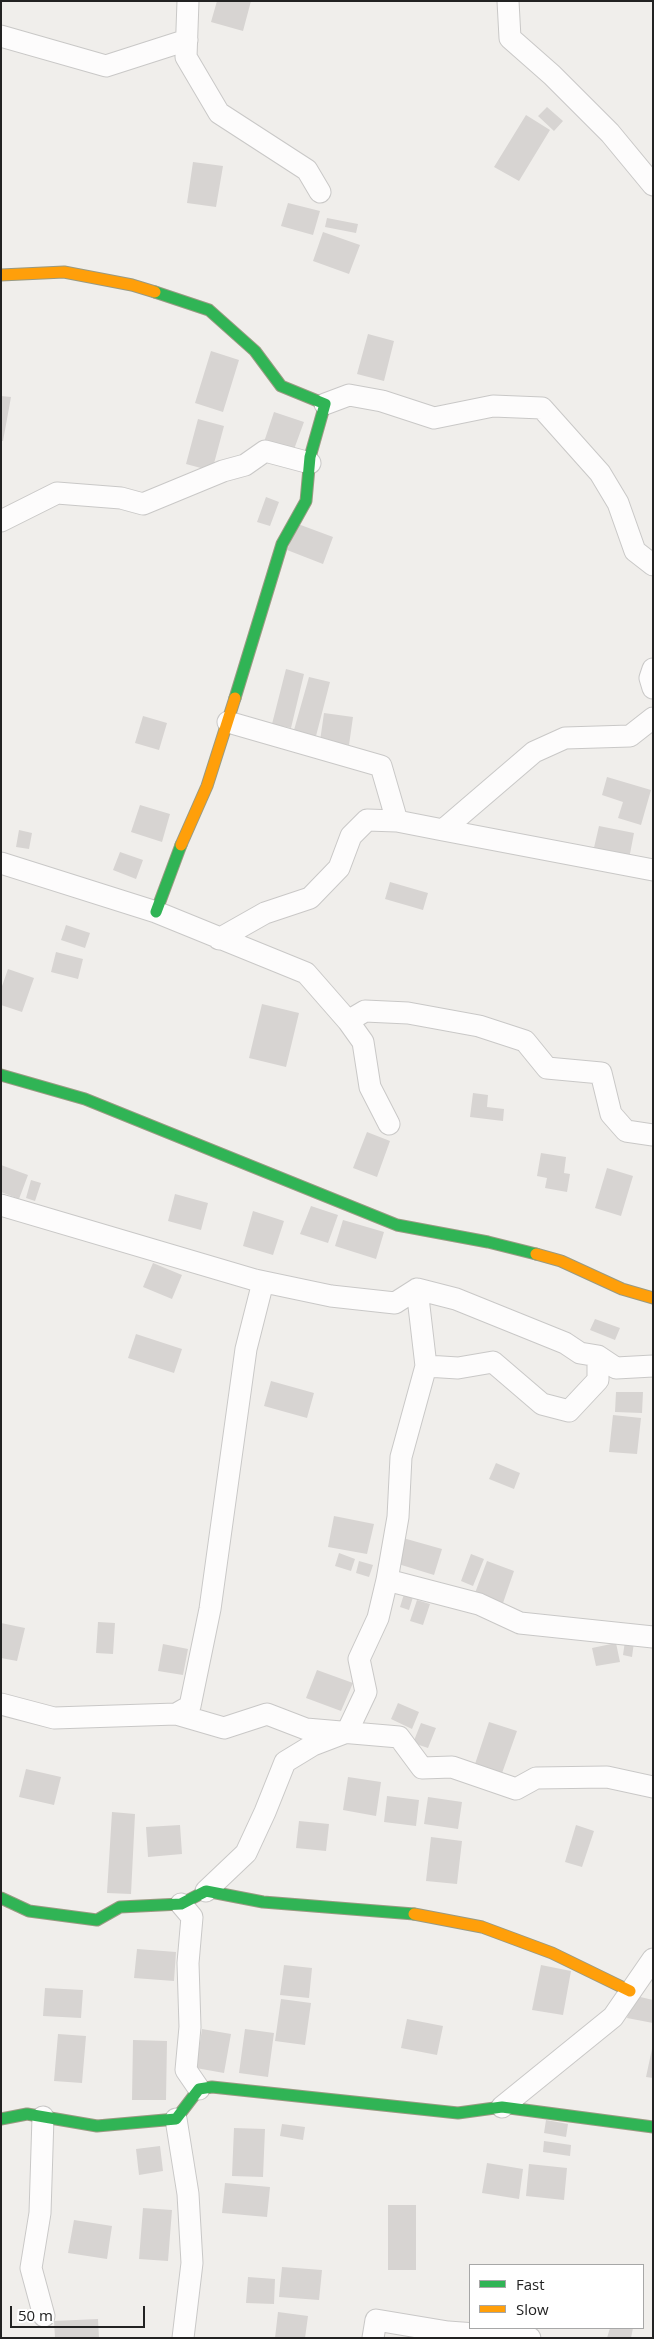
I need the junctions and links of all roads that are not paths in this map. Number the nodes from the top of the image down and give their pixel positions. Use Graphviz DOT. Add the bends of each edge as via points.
graph roads {
  1 [pos="188,1"];
  2 [pos="508,1"];
  3 [pos="1,36"];
  4 [pos="187,40"];
  5 [pos="653,185"];
  6 [pos="320,192"];
  7 [pos="1,275"];
  8 [pos="325,404"];
  9 [pos="310,463"];
  10 [pos="1,521"];
  11 [pos="653,565"];
  12 [pos="653,669"];
  13 [pos="653,688"];
  14 [pos="653,718"];
  15 [pos="228,722"];
  16 [pos="397,821"];
  17 [pos="443,830"];
  18 [pos="1,863"];
  19 [pos="653,870"];
  20 [pos="156,912"];
  21 [pos="219,939"];
  22 [pos="348,1021"];
  23 [pos="1,1075"];
  24 [pos="389,1124"];
  25 [pos="653,1135"];
  26 [pos="1,1205"];
  27 [pos="263,1282"];
  28 [pos="417,1289"];
  29 [pos="653,1298"];
  30 [pos="598,1356"];
  31 [pos="426,1366"];
  32 [pos="653,1366"];
  33 [pos="387,1580"];
  34 [pos="653,1637"];
  35 [pos="1,1704"];
  36 [pos="176,1714"];
  37 [pos="347,1732"];
  38 [pos="653,1787"];
  39 [pos="206,1891"];
  40 [pos="1,1898"];
  41 [pos="181,1904"];
  42 [pos="653,1959"];
  43 [pos="630,1991"];
  44 [pos="199,2089"];
  45 [pos="502,2107"];
  46 [pos="43,2117"];
  47 [pos="1,2119"];
  48 [pos="176,2119"];
  49 [pos="653,2127"];
  50 [pos="44,2316"];
  51 [pos="183,2338"];
  52 [pos="373,2338"];
  53 [pos="530,2338"];
  1 -- 4 [label="street"];
  2 -- 5 [label="street" via="510,38 552,74 610,133"];
  3 -- 4 [label="street" via="106,66"];
  4 -- 6 [label="street" via="186,57 219,113 306,170"];
  7 -- 8 [label="street" via="64,272 132,285 209,310 255,351 281,386"];
  8 -- 9 [label="street"];
  8 -- 11 [label="street" via="349,395 382,401 434,418 493,406 542,408 600,473 618,503 635,551"];
  9 -- 10 [label="street" via="265,451 245,465 223,470 143,504 122,498 57,493"];
  9 -- 15 [label="street" via="306,501 282,544"];
  12 -- 13 [label="street" via="650,678"];
  14 -- 17 [label="street" via="630,736 565,738 534,752"];
  15 -- 16 [label="street" via="381,766"];
  15 -- 20 [label="street" via="207,786 183,838"];
  16 -- 17 [label="street"];
  16 -- 21 [label="street" via="367,820 351,836 340,868 310,898 265,912"];
  17 -- 19 [label="street"];
  18 -- 20 [label="street"];
  20 -- 21 [label="street"];
  21 -- 22 [label="street" via="306,973"];
  22 -- 24 [label="street" via="363,1042 370,1087"];
  22 -- 25 [label="street" via="365,1011 408,1013 479,1026 525,1041 547,1068 601,1073 611,1114 626,1131"];
  23 -- 29 [label="street" via="85,1099 398,1225 488,1242 561,1261 622,1289"];
  26 -- 27 [label="street"];
  27 -- 28 [label="street" via="331,1296 395,1303"];
  27 -- 36 [label="street" via="239,1390 210,1609 190,1706"];
  28 -- 30 [label="street" via="456,1299 565,1343 580,1353"];
  28 -- 31 [label="street"];
  30 -- 31 [label="street" via="598,1380 569,1411 542,1404 493,1362 458,1368"];
  30 -- 32 [label="street" via="616,1368"];
  31 -- 33 [label="street" via="401,1456 398,1517"];
  33 -- 34 [label="street" via="479,1604 520,1623"];
  33 -- 37 [label="street" via="378,1618 359,1659 366,1692"];
  35 -- 36 [label="street" via="54,1718"];
  36 -- 37 [label="street" via="224,1728 267,1714 306,1729"];
  37 -- 38 [label="street" via="399,1737 422,1768 452,1766 516,1789 536,1778 607,1776"];
  37 -- 39 [label="street" via="312,1745 284,1762 246,1853"];
  39 -- 41 [label="street"];
  39 -- 43 [label="street" via="263,1902 426,1915 482,1927 552,1953"];
  40 -- 41 [label="street" via="30,1911 97,1920 120,1907"];
  41 -- 44 [label="street" via="192,1917 186,2070"];
  42 -- 43 [label="street"];
  43 -- 45 [label="street" via="613,2017"];
  44 -- 45 [label="street" via="212,2086 458,2113"];
  44 -- 48 [label="street"];
  45 -- 49 [label="street"];
  46 -- 47 [label="street" via="27,2114"];
  46 -- 48 [label="street" via="97,2126"];
  46 -- 50 [label="street" via="40,2213 31,2268"];
  48 -- 51 [label="street" via="188,2194 192,2263"];
  52 -- 53 [label="street" via="376,2320 448,2332"];
}
